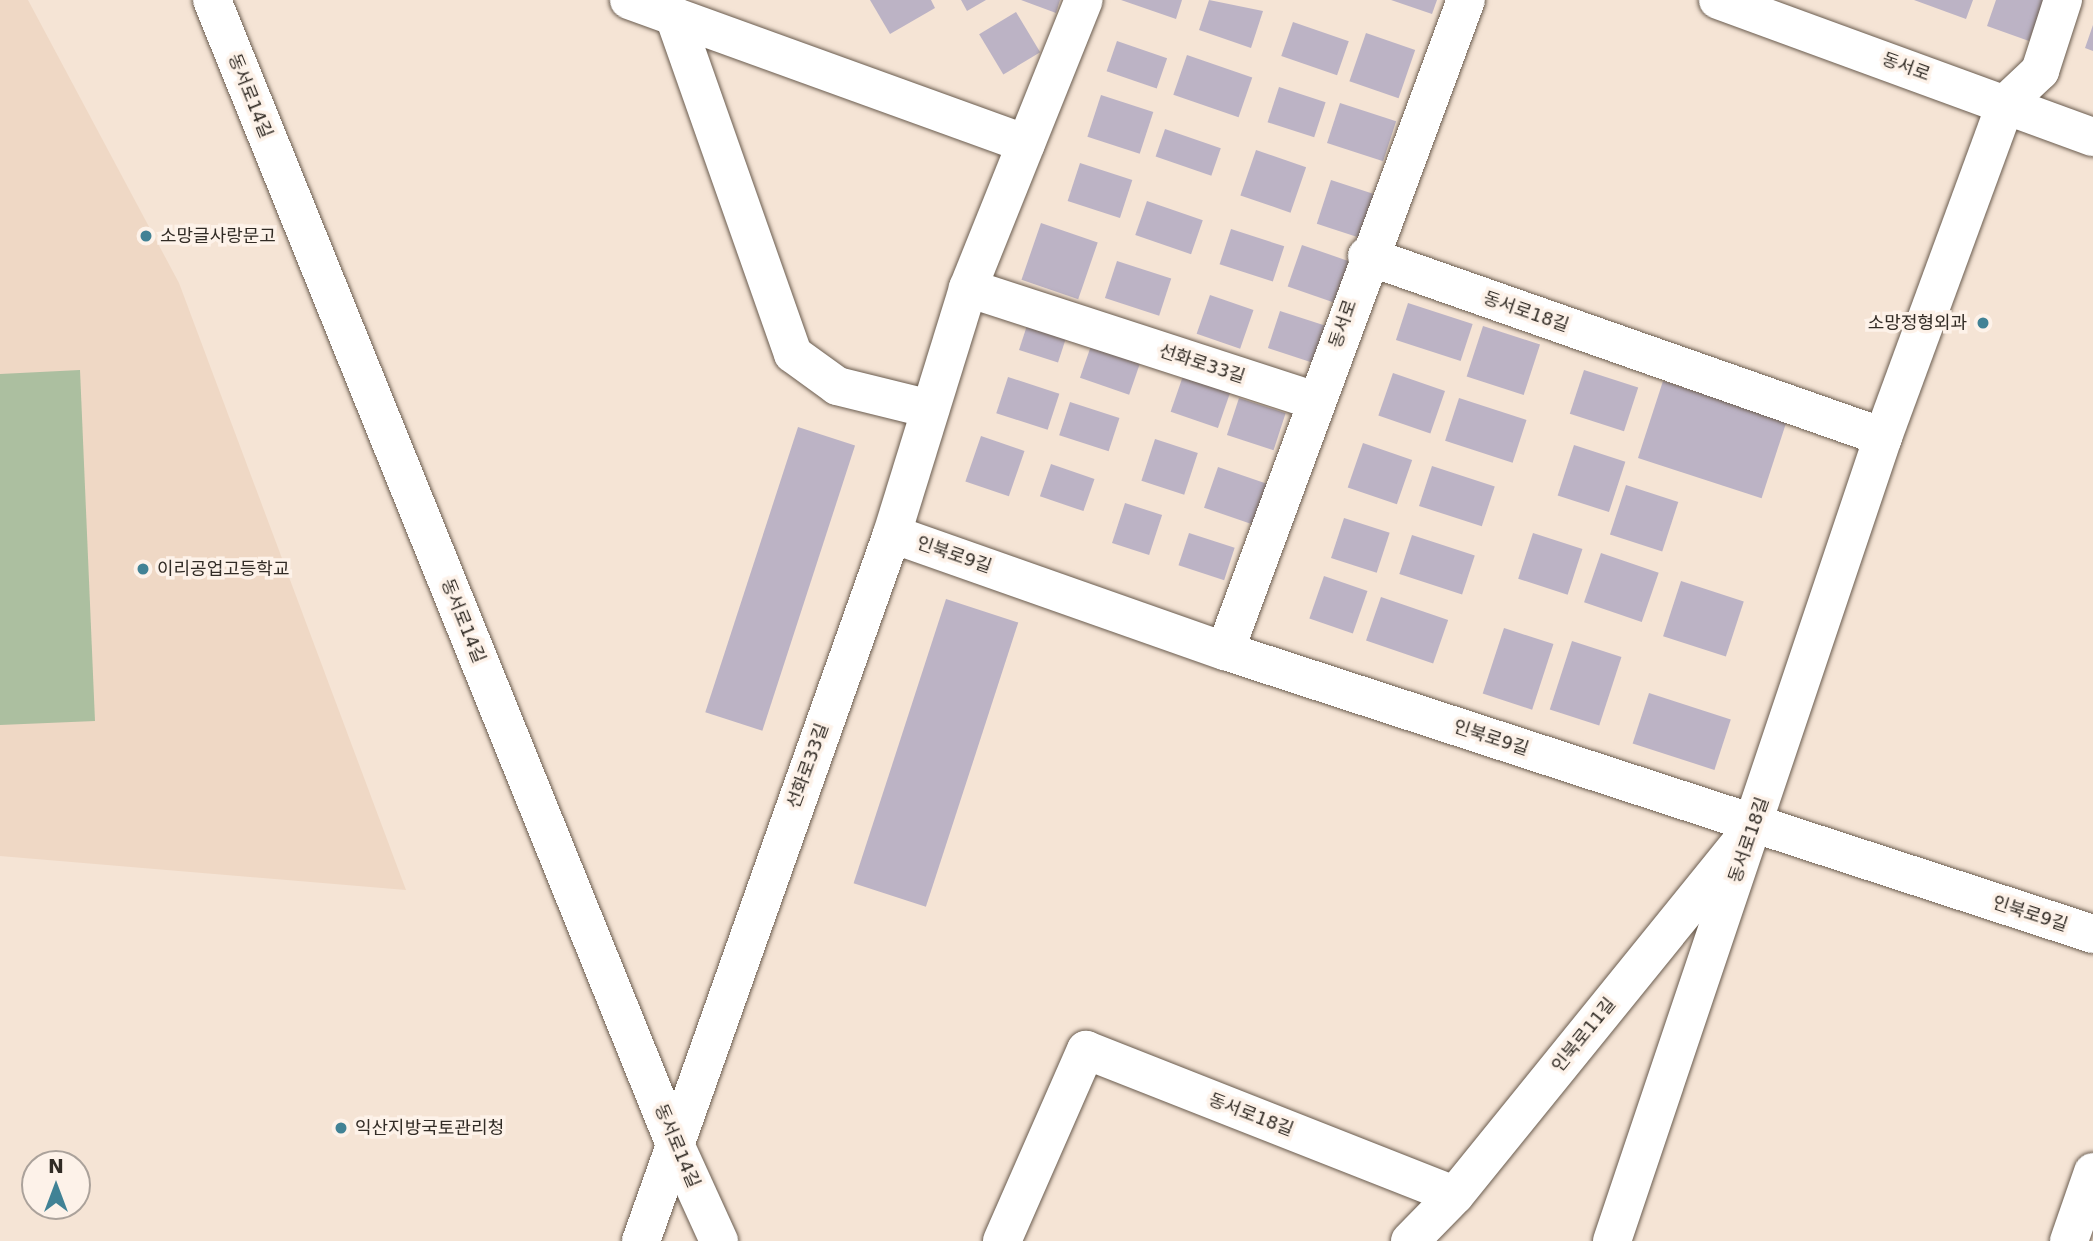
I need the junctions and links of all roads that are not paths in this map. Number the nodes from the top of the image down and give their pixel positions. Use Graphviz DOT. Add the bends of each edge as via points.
graph roads {
  1 [pos="212,0"];
  2 [pos="629,0"];
  3 [pos="1084,0"];
  4 [pos="1466,0"];
  5 [pos="1718,0"];
  6 [pos="2063,0"];
  7 [pos="674,16"];
  8 [pos="2006,103"];
  9 [pos="2093,137"];
  10 [pos="1026,144"];
  11 [pos="1367,256"];
  12 [pos="968,288"];
  13 [pos="1316,401"];
  14 [pos="930,409"];
  15 [pos="1883,437"];
  16 [pos="892,534"];
  17 [pos="1225,651"];
  18 [pos="1755,825"];
  19 [pos="2093,934"];
  20 [pos="673,1140"];
  21 [pos="2093,1172"];
  22 [pos="1455,1195"];
  23 [pos="641,1241"];
  24 [pos="719,1241"];
  25 [pos="1002,1241"];
  26 [pos="1410,1241"];
  27 [pos="1612,1241"];
  28 [pos="2069,1241"];
  1 -- 20 [label="street, 동서로14길"];
  2 -- 7 [label="street"];
  3 -- 10 [label="street, 선화로33길"];
  4 -- 11 [label="street, 동서로"];
  5 -- 8 [label="street, 동서로"];
  6 -- 8 [label="street" via="2040,71"];
  7 -- 10 [label="street"];
  7 -- 14 [label="street" via="793,354 837,386"];
  8 -- 9 [label="street, 동서로"];
  8 -- 15 [label="street, 동서로18길"];
  10 -- 12 [label="street, 선화로33길"];
  11 -- 13 [label="street, 동서로"];
  11 -- 15 [label="street, 동서로18길"];
  12 -- 13 [label="street, 선화로33길"];
  12 -- 14 [label="street, 선화로33길"];
  13 -- 17 [label="street, 동서로"];
  14 -- 16 [label="street, 선화로33길"];
  15 -- 18 [label="street, 동서로18길"];
  16 -- 17 [label="street, 인북로9길"];
  16 -- 20 [label="street, 선화로33길"];
  17 -- 18 [label="street, 인북로9길"];
  18 -- 19 [label="street, 인북로9길"];
  18 -- 22 [label="street, 인북로11길"];
  18 -- 27 [label="street, 동서로18길"];
  20 -- 23 [label="street, 선화로33길"];
  20 -- 24 [label="street, 동서로14길"];
  21 -- 28 [label="street"];
  22 -- 25 [label="street, 동서로18길" via="1086,1050"];
  22 -- 26 [label="street, 인북로11길"];
}
